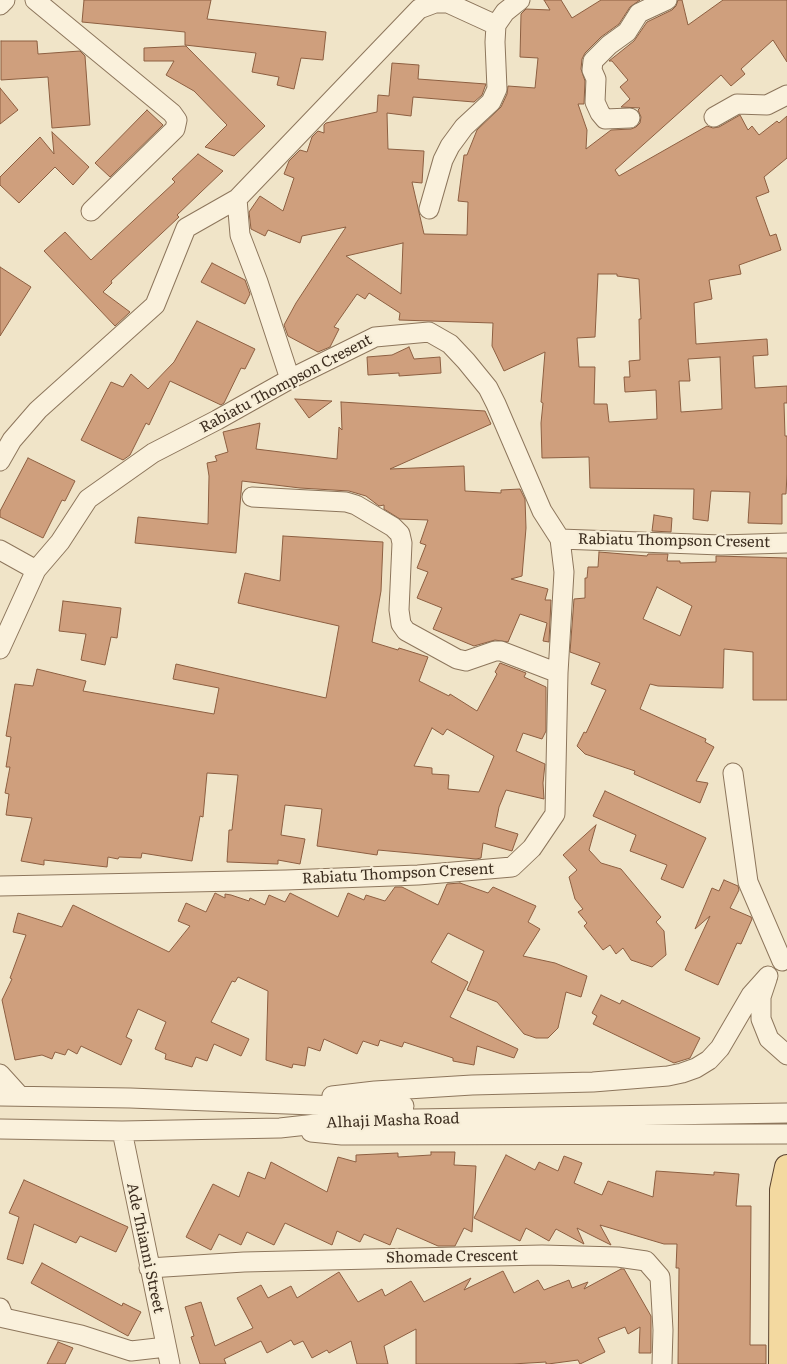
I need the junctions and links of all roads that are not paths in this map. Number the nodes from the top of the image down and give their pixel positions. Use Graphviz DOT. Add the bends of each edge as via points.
graph roads {
  1 [pos="5,0"];
  2 [pos="35,0"];
  3 [pos="520,0"];
  4 [pos="668,0"];
  5 [pos="0,6"];
  6 [pos="635,6"];
  7 [pos="496,25"];
  8 [pos="787,95"];
  9 [pos="714,117"];
  10 [pos="630,118"];
  11 [pos="237,199"];
  12 [pos="429,209"];
  13 [pos="91,211"];
  14 [pos="290,380"];
  15 [pos="0,461"];
  16 [pos="252,497"];
  17 [pos="560,539"];
  18 [pos="787,543"];
  19 [pos="0,550"];
  20 [pos="36,570"];
  21 [pos="0,649"];
  22 [pos="558,673"];
  23 [pos="733,773"];
  24 [pos="0,886"];
  25 [pos="784,959"];
  26 [pos="768,976"];
  27 [pos="786,1055"];
  28 [pos="0,1074"];
  29 [pos="19,1095"];
  30 [pos="0,1096"];
  31 [pos="787,1101"];
  32 [pos="272,1104"];
  33 [pos="485,1112"];
  34 [pos="787,1113"];
  35 [pos="280,1128"];
  36 [pos="0,1129"];
  37 [pos="122,1131"];
  38 [pos="787,1134"];
  39 [pos="787,1167"];
  40 [pos="150,1268"];
  41 [pos="1,1315"];
  42 [pos="784,1318"];
  43 [pos="168,1355"];
  44 [pos="662,1364"];
  45 [pos="781,1364"];
  1 -- 5 [label="street"];
  2 -- 13 [label="street" via="177,120 175,130"];
  3 -- 7 [label="street" via="505,12"];
  4 -- 6 [label="street"];
  6 -- 10 [label="street" via="627,32 593,60 592,70 596,79 595,102 600,113 605,119"];
  7 -- 11 [label="street" via="448,3 435,3 419,9"];
  7 -- 12 [label="street" via="497,90 491,102 464,127 450,146"];
  8 -- 9 [label="street" via="767,105 738,104"];
  11 -- 14 [label="street" via="240,234"];
  11 -- 15 [label="street" via="186,228 155,304 38,410 12,440"];
  14 -- 17 [label="street, Rabiatu Thompson Cresent" via="375,336 429,332 450,344 488,388 542,511"];
  14 -- 20 [label="street, Rabiatu Thompson Cresent" via="153,453 88,499 60,542"];
  16 -- 22 [label="street" via="356,505 400,534 399,610 406,632 458,659 466,661 501,651"];
  17 -- 18 [label="street, Rabiatu Thompson Cresent" via="721,545"];
  17 -- 22 [label="street, Rabiatu Thompson Cresent" via="564,572"];
  19 -- 20 [label="street"];
  20 -- 21 [label="street, Rabiatu Thompson Cresent"];
  22 -- 24 [label="street, Rabiatu Thompson Cresent" via="555,814 532,848 512,868 286,880"];
  23 -- 25 [label="street" via="748,882"];
  25 -- 26 [label="street"];
  26 -- 27 [label="street" via="761,997 761,1018 769,1039"];
  26 -- 32 [label="street" via="751,995 720,1048 709,1060 682,1073 593,1082 375,1091"];
  28 -- 29 [label="street"];
  29 -- 30 [label="street, Alhaji Masha Road"];
  29 -- 32 [label="street, Alhaji Masha Road"];
  31 -- 33 [label="street, Alhaji Masha Road"];
  32 -- 33 [label="street, Alhaji Masha Road"];
  33 -- 34 [label="street, Alhaji Masha Road"];
  33 -- 35 [label="street, Alhaji Masha Road"];
  35 -- 37 [label="street, Alhaji Masha Road"];
  35 -- 38 [label="street" via="342,1135"];
  36 -- 37 [label="street, Alhaji Masha Road"];
  37 -- 40 [label="street, Ade Thianni Street"];
  39 -- 42 [label="main road" via="782,1190"];
  40 -- 43 [label="street, Ade Thianni Street"];
  40 -- 44 [label="street, Shomade Crescent" via="244,1262 542,1255 646,1261 660,1277"];
  41 -- 43 [label="street" via="131,1351"];
  42 -- 45 [label="main road"];
}
